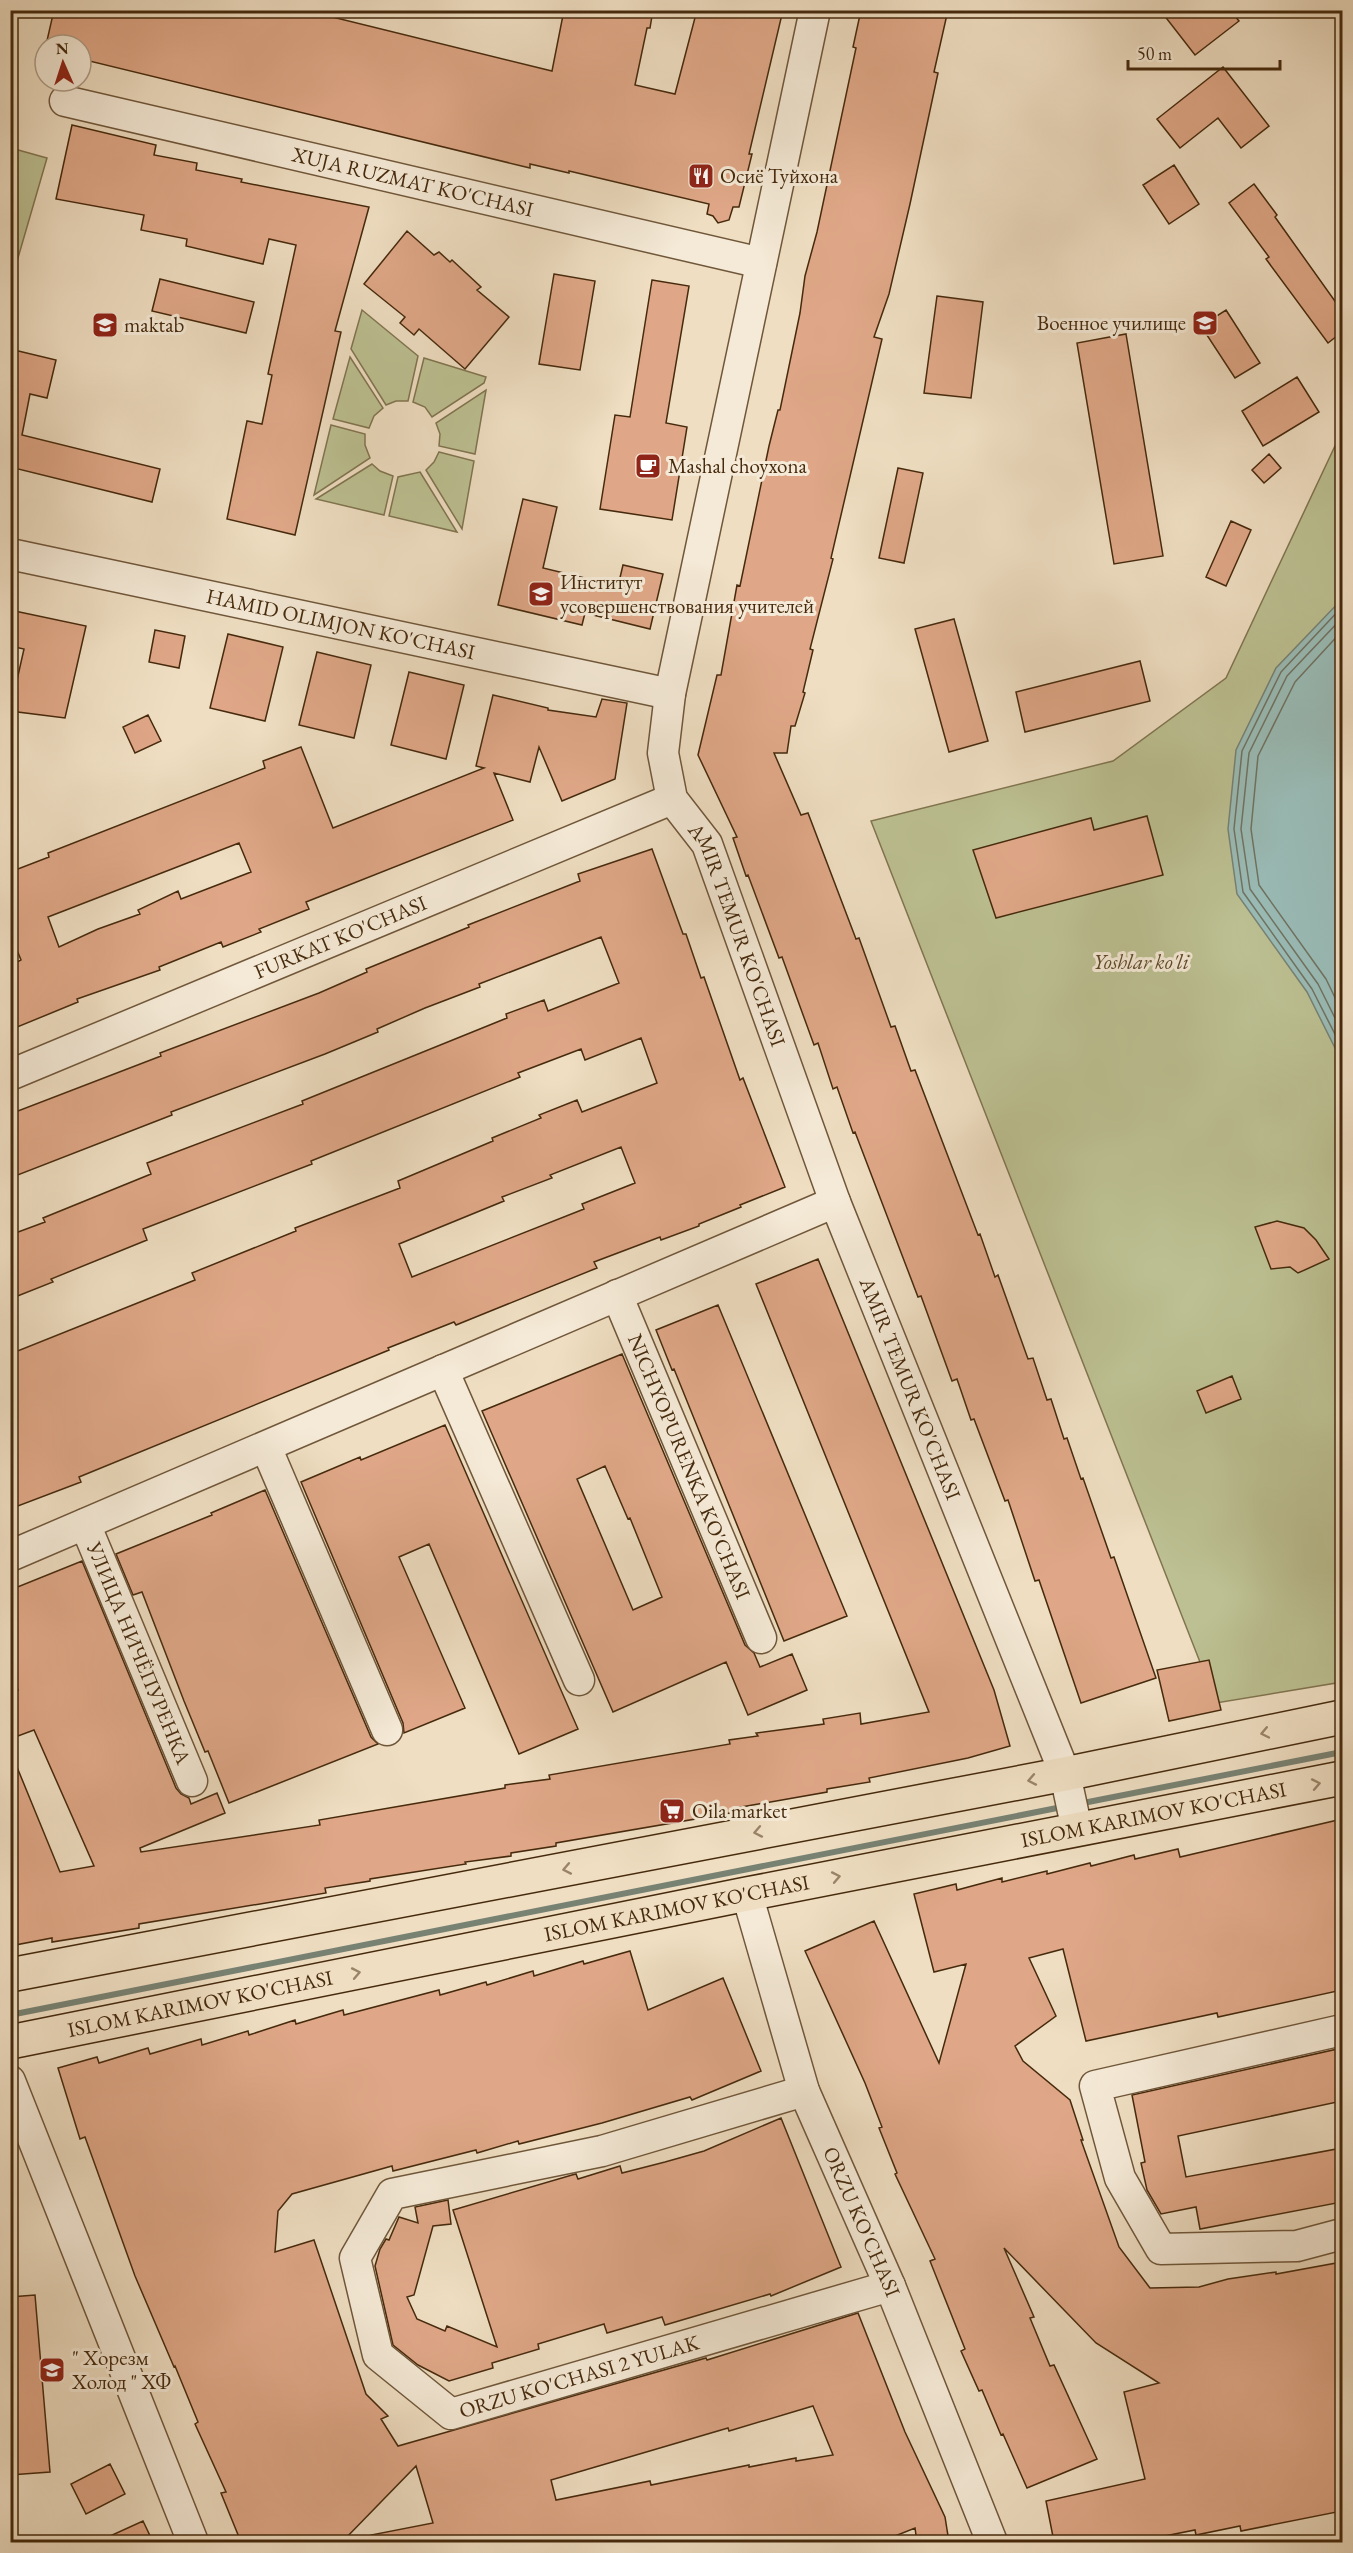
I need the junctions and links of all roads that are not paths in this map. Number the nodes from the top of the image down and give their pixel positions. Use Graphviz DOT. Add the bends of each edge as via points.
graph roads {
  1 [pos="815,10"];
  2 [pos="65,101"];
  3 [pos="761,263"];
  4 [pos="10,554"];
  5 [pos="670,694"];
  6 [pos="672,799"];
  7 [pos="10,1075"];
  8 [pos="835,1202"];
  9 [pos="617,1295"];
  10 [pos="443,1370"];
  11 [pos="266,1447"];
  12 [pos="85,1524"];
  13 [pos="10,1556"];
  14 [pos="761,1638"];
  15 [pos="579,1680"];
  16 [pos="1342,1717"];
  17 [pos="387,1730"];
  18 [pos="1065,1774"];
  19 [pos="1342,1778"];
  20 [pos="192,1781"];
  21 [pos="1077,1830"];
  22 [pos="747,1894"];
  23 [pos="10,1975"];
  24 [pos="1342,2031"];
  25 [pos="10,2042"];
  26 [pos="10,2081"];
  27 [pos="804,2091"];
  28 [pos="1342,2234"];
  29 [pos="890,2286"];
  30 [pos="193,2542"];
  31 [pos="992,2542"];
  1 -- 3 [label="street, AMIR TEMUR KO'CHASI"];
  2 -- 3 [label="street, XUJA RUZMAT KO'CHASI"];
  3 -- 5 [label="street, AMIR TEMUR KO'CHASI"];
  4 -- 5 [label="street, HAMID OLIMJON KO'CHASI"];
  5 -- 6 [label="street, AMIR TEMUR KO'CHASI" via="663,753"];
  6 -- 7 [label="street, FURKAT KO'CHASI"];
  6 -- 8 [label="street, AMIR TEMUR KO'CHASI" via="707,844"];
  8 -- 9 [label="street"];
  8 -- 18 [label="street, AMIR TEMUR KO'CHASI"];
  9 -- 10 [label="street"];
  9 -- 14 [label="street, NICHYOPURENKA KO'CHASI"];
  10 -- 11 [label="street"];
  10 -- 15 [label="street"];
  11 -- 12 [label="street"];
  11 -- 17 [label="street"];
  12 -- 13 [label="street"];
  12 -- 20 [label="street, УЛИЦА НИЧЁПУРЕНКА"];
  16 -- 18 [label="main road, one-way"];
  18 -- 21 [label="street, AMIR TEMUR KO'CHASI"];
  18 -- 23 [label="main road, one-way"];
  21 -- 19 [label="main road, ISLOM KARIMOV KO'CHASI, one-way"];
  22 -- 21 [label="main road, ISLOM KARIMOV KO'CHASI, one-way"];
  25 -- 22 [label="main road, ISLOM KARIMOV KO'CHASI, one-way"];
  22 -- 27 [label="street, ORZU KO'CHASI"];
  24 -- 28 [label="street" via="1095,2086 1120,2178 1161,2248 1297,2246"];
  26 -- 30 [label="street"];
  27 -- 29 [label="street, ORZU KO'CHASI"];
  27 -- 29 [label="street, ORZU KO'CHASI 2 YULAK" via="602,2151 392,2194 355,2258 378,2355 451,2414"];
  29 -- 31 [label="street, ORZU KO'CHASI"];
}
